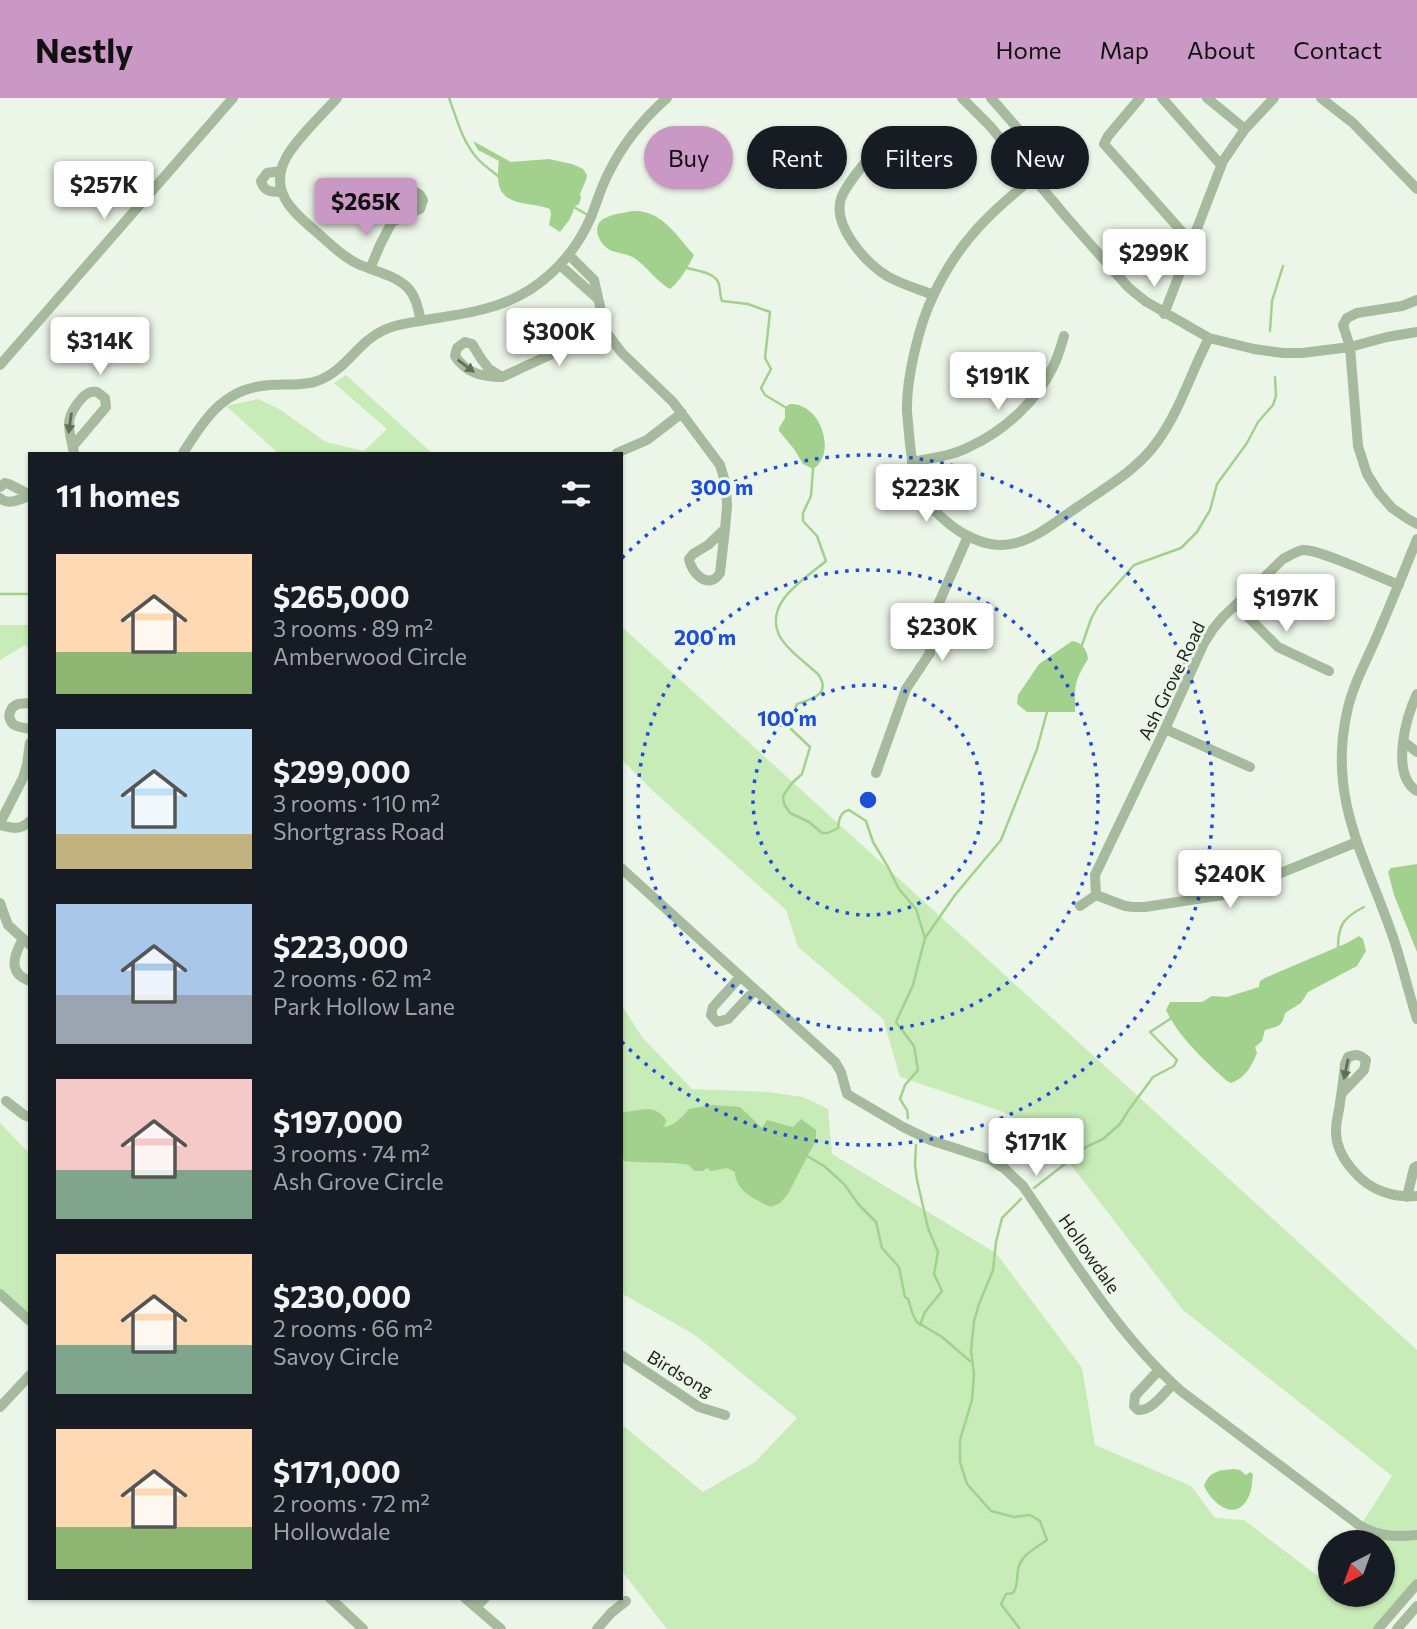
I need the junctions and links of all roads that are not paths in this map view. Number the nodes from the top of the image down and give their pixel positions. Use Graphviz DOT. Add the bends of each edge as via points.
graph roads {
  1 [pos="233,98"];
  2 [pos="337,98"];
  3 [pos="667,98"];
  4 [pos="991,98"];
  5 [pos="1140,98"];
  6 [pos="1162,98"];
  7 [pos="1207,98"];
  8 [pos="1274,98"];
  9 [pos="1321,98"];
  10 [pos="967,100"];
  11 [pos="1016,126"];
  12 [pos="991,128"];
  13 [pos="1245,129"];
  14 [pos="1221,165"];
  15 [pos="861,169"];
  16 [pos="1019,189"];
  17 [pos="1042,189"];
  18 [pos="1417,189"];
  19 [pos="392,222"];
  20 [pos="1192,243"];
  21 [pos="569,255"];
  22 [pos="560,265"];
  23 [pos="370,269"];
  24 [pos="933,295"];
  25 [pos="598,298"];
  26 [pos="1417,300"];
  27 [pos="1164,314"];
  28 [pos="421,321"];
  29 [pos="606,332"];
  30 [pos="1417,332"];
  31 [pos="1064,336"];
  32 [pos="1209,338"];
  33 [pos="1350,347"];
  34 [pos="0,365"];
  35 [pos="502,377"];
  36 [pos="682,413"];
  37 [pos="73,450"];
  38 [pos="184,452"];
  39 [pos="619,452"];
  40 [pos="912,462"];
  41 [pos="0,487"];
  42 [pos="28,495"];
  43 [pos="28,497"];
  44 [pos="0,498"];
  45 [pos="1417,524"];
  46 [pos="725,529"];
  47 [pos="968,536"];
  48 [pos="1417,539"];
  49 [pos="1399,585"];
  50 [pos="1236,605"];
  51 [pos="1329,671"];
  52 [pos="1417,694"];
  53 [pos="28,703"];
  54 [pos="28,728"];
  55 [pos="1165,729"];
  56 [pos="1404,741"];
  57 [pos="1417,751"];
  58 [pos="28,758"];
  59 [pos="1250,768"];
  60 [pos="876,773"];
  61 [pos="27,776"];
  62 [pos="1417,791"];
  63 [pos="0,822"];
  64 [pos="28,823"];
  65 [pos="1357,842"];
  66 [pos="623,870"];
  67 [pos="1096,895"];
  68 [pos="0,904"];
  69 [pos="1080,906"];
  70 [pos="26,942"];
  71 [pos="740,976"];
  72 [pos="28,980"];
  73 [pos="755,990"];
  74 [pos="1417,1020"];
  75 [pos="1342,1093"];
  76 [pos="6,1101"];
  77 [pos="28,1116"];
  78 [pos="1417,1166"];
  79 [pos="1412,1196"];
  80 [pos="0,1294"];
  81 [pos="28,1319"];
  82 [pos="623,1356"];
  83 [pos="1158,1371"];
  84 [pos="28,1377"];
  85 [pos="1173,1384"];
  86 [pos="0,1407"];
  87 [pos="724,1415"];
  88 [pos="1417,1535"];
  89 [pos="1417,1584"];
  90 [pos="332,1600"];
  91 [pos="467,1600"];
  92 [pos="483,1600"];
  93 [pos="626,1601"];
  94 [pos="1417,1605"];
  95 [pos="476,1607"];
  96 [pos="363,1629"];
  97 [pos="501,1629"];
  98 [pos="597,1629"];
  99 [pos="1378,1629"];
  100 [pos="1396,1629"];
  1 -- 34 [label="street"];
  2 -- 23 [label="street" via="287,155 281,181 287,204 296,213 348,258"];
  3 -- 21 [label="street" via="620,152"];
  4 -- 11 [label="street"];
  5 -- 20 [label="street" via="1104,144"];
  6 -- 14 [label="street"];
  7 -- 13 [label="street"];
  8 -- 13 [label="street"];
  9 -- 18 [label="street" via="1353,123"];
  10 -- 12 [label="street"];
  13 -- 14 [label="street"];
  14 -- 20 [label="street"];
  15 -- 24 [label="street" via="839,210 845,230 888,277"];
  16 -- 24 [label="street" via="972,234"];
  17 -- 27 [label="street" via="1128,287"];
  19 -- 23 [label="street"];
  20 -- 27 [label="street"];
  21 -- 22 [label="street"];
  21 -- 25 [label="street" via="594,280"];
  22 -- 25 [label="street"];
  22 -- 28 [label="street" via="531,289 498,306"];
  23 -- 28 [label="street" via="405,285 416,301"];
  24 -- 40 [label="street" via="909,385"];
  25 -- 29 [label="street"];
  26 -- 33 [label="street" via="1347,318 1343,326"];
  27 -- 32 [label="street"];
  28 -- 38 [label="street" via="373,336 321,380 238,392 217,406"];
  29 -- 35 [label="street"];
  29 -- 36 [label="street"];
  30 -- 33 [label="street"];
  31 -- 40 [label="street" via="1043,384 1006,425 968,448"];
  32 -- 33 [label="street" via="1283,353"];
  32 -- 47 [label="street" via="1158,441 1128,472 1029,539 996,545"];
  33 -- 45 [label="street" via="1358,446 1367,474 1392,508"];
  35 -- 35 [label="street, one-way" via="489,369 472,344 465,342 457,348 455,356 471,372"];
  36 -- 39 [label="street" via="647,440"];
  36 -- 46 [label="street" via="720,465 726,485"];
  37 -- 37 [label="street, one-way" via="106,407 105,398 97,391 86,394 71,413 68,432"];
  40 -- 47 [label="street" via="927,501"];
  41 -- 42 [label="street" via="9,484"];
  43 -- 44 [label="street" via="9,502"];
  46 -- 46 [label="street" via="720,573 712,582 705,580 691,569 689,559"];
  47 -- 60 [label="street" via="931,621 930,653 906,689"];
  48 -- 49 [label="street"];
  49 -- 50 [label="street, Ash Grove Road" via="1304,550 1283,559"];
  49 -- 65 [label="street" via="1347,709 1343,731 1342,785"];
  50 -- 51 [label="street" via="1278,647"];
  50 -- 55 [label="street, Ash Grove Road" via="1204,643"];
  52 -- 56 [label="street" via="1406,720"];
  53 -- 54 [label="street" via="15,705 9,715 14,725"];
  55 -- 59 [label="street"];
  55 -- 67 [label="street, Ash Grove Road" via="1095,875"];
  56 -- 57 [label="street"];
  56 -- 62 [label="street" via="1403,768 1408,785"];
  58 -- 61 [label="street"];
  61 -- 63 [label="street"];
  63 -- 64 [label="street" via="16,829"];
  65 -- 67 [label="street" via="1229,894 1145,907 1118,904"];
  65 -- 74 [label="street" via="1395,943"];
  66 -- 71 [label="street, Hollowdale"];
  67 -- 69 [label="street"];
  68 -- 70 [label="street" via="8,925"];
  70 -- 72 [label="street" via="15,953 14,962 19,976"];
  71 -- 73 [label="street, Hollowdale"];
  71 -- 73 [label="street" via="713,1007 711,1015 717,1022 727,1019"];
  73 -- 83 [label="street, Hollowdale" via="835,1062 848,1094 930,1140 992,1160 1023,1186 1122,1330"];
  75 -- 79 [label="street" via="1336,1132 1348,1163 1373,1187"];
  76 -- 77 [label="street"];
  78 -- 79 [label="street"];
  80 -- 81 [label="street"];
  82 -- 87 [label="street, Birdsong" via="699,1407"];
  83 -- 85 [label="street, Hollowdale"];
  83 -- 85 [label="street" via="1135,1396 1138,1410 1150,1407"];
  84 -- 86 [label="street"];
  85 -- 88 [label="street, Hollowdale" via="1359,1525 1382,1535"];
  89 -- 99 [label="street"];
  90 -- 96 [label="street"];
  91 -- 95 [label="street"];
  92 -- 95 [label="street"];
  93 -- 98 [label="street"];
  94 -- 100 [label="street"];
  95 -- 97 [label="street"];
}
